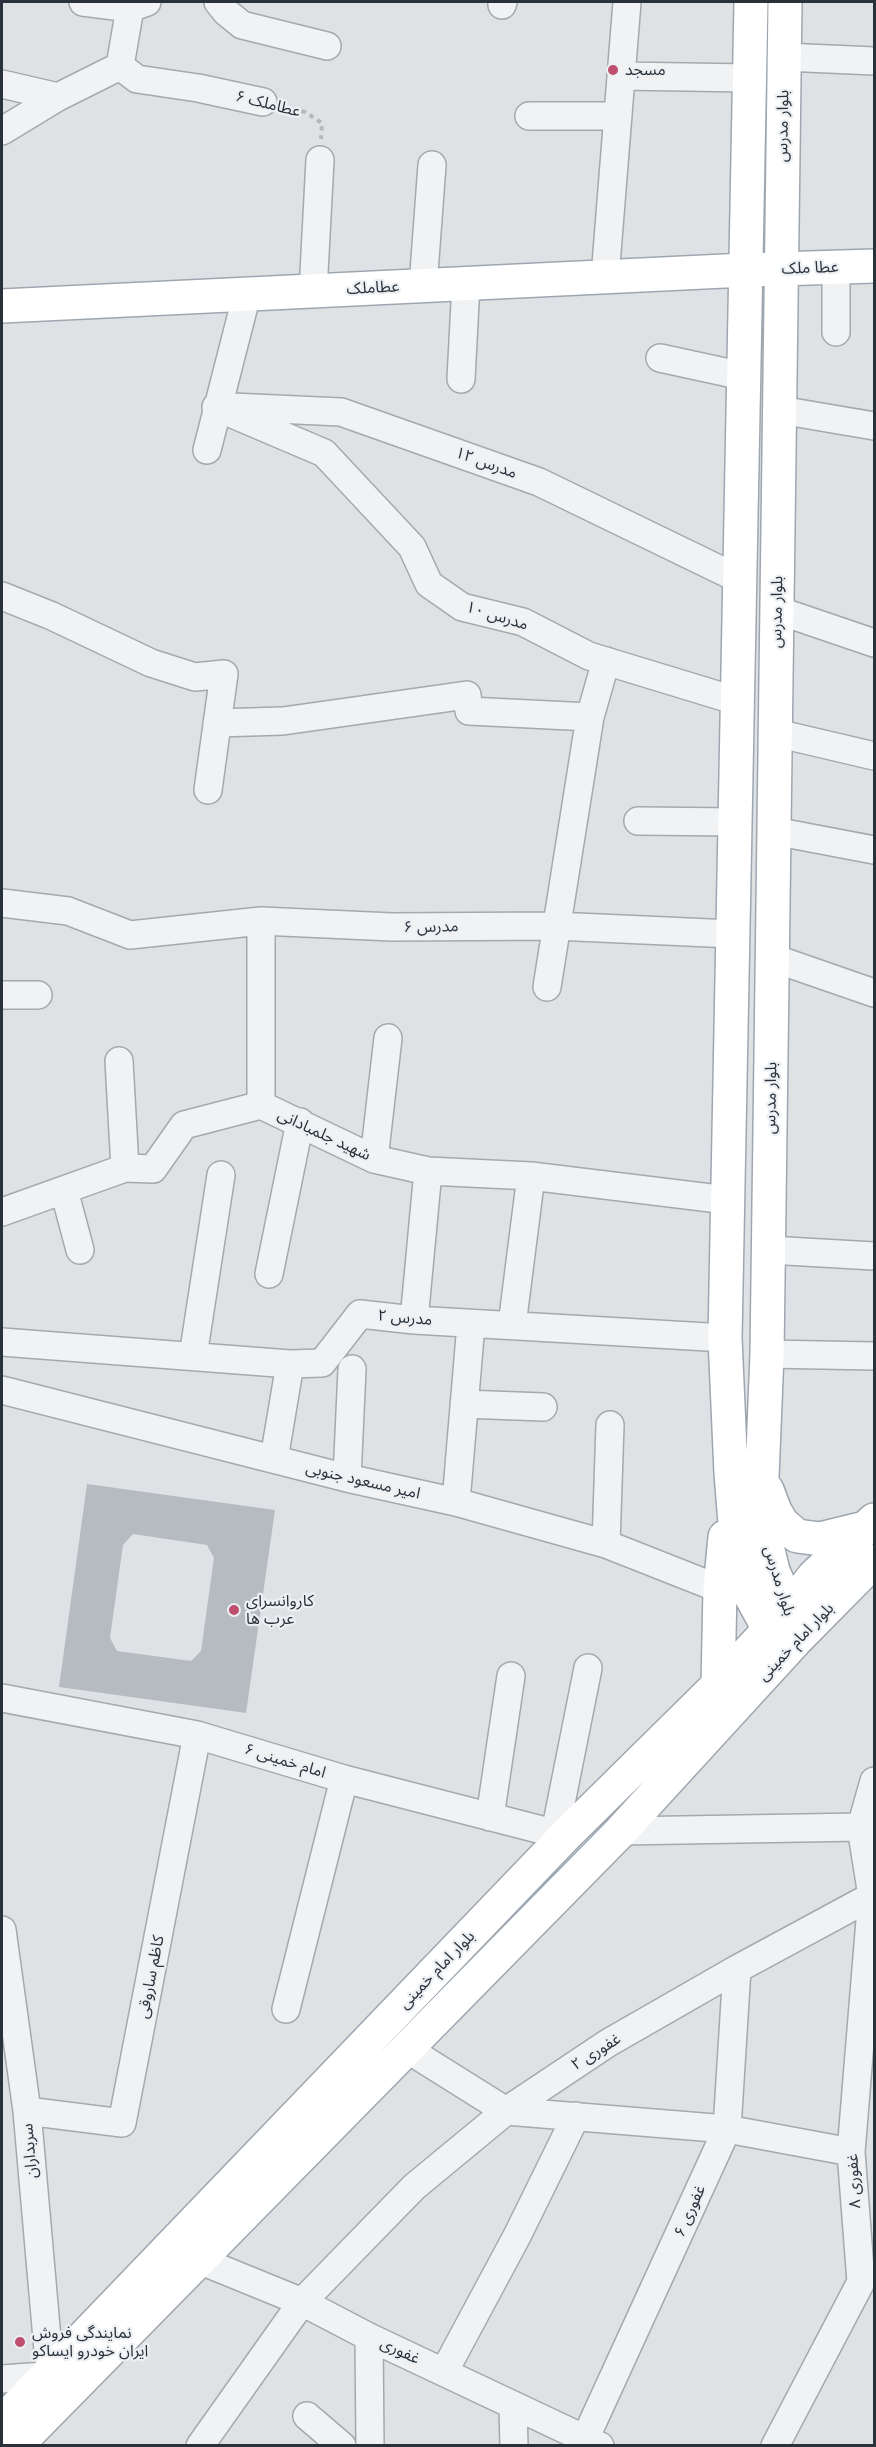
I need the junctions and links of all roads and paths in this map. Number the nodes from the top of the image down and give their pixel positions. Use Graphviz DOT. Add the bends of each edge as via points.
graph roads {
  1 [pos="82,2"];
  2 [pos="218,2"];
  3 [pos="627,2"];
  4 [pos="751,2"];
  5 [pos="785,2"];
  6 [pos="139,5"];
  7 [pos="327,46"];
  8 [pos="784,57"];
  9 [pos="874,61"];
  10 [pos="120,66"];
  11 [pos="621,76"];
  12 [pos="749,78"];
  13 [pos="2,84"];
  14 [pos="58,97"];
  15 [pos="263,102"];
  16 [pos="529,116"];
  17 [pos="618,116"];
  18 [pos="2,131"];
  19 [pos="320,160"];
  20 [pos="432,165"];
  21 [pos="874,266"];
  22 [pos="836,267"];
  23 [pos="782,268"];
  24 [pos="745,270"];
  25 [pos="605,277"];
  26 [pos="466,284"];
  27 [pos="423,286"];
  28 [pos="313,291"];
  29 [pos="247,294"];
  30 [pos="2,306"];
  31 [pos="836,332"];
  32 [pos="660,358"];
  33 [pos="743,376"];
  34 [pos="461,378"];
  35 [pos="216,407"];
  36 [pos="780,410"];
  37 [pos="874,426"];
  38 [pos="207,450"];
  39 [pos="739,579"];
  40 [pos="2,596"];
  41 [pos="777,610"];
  42 [pos="874,643"];
  43 [pos="606,661"];
  44 [pos="737,701"];
  45 [pos="590,717"];
  46 [pos="218,723"];
  47 [pos="776,733"];
  48 [pos="874,756"];
  49 [pos="208,790"];
  50 [pos="638,821"];
  51 [pos="735,822"];
  52 [pos="774,831"];
  53 [pos="874,850"];
  54 [pos="2,903"];
  55 [pos="261,921"];
  56 [pos="555,926"];
  57 [pos="732,934"];
  58 [pos="773,946"];
  59 [pos="547,987"];
  60 [pos="874,993"];
  61 [pos="2,995"];
  62 [pos="38,995"];
  63 [pos="388,1038"];
  64 [pos="119,1061"];
  65 [pos="261,1105"];
  66 [pos="300,1122"];
  67 [pos="374,1159"];
  68 [pos="125,1168"];
  69 [pos="428,1171"];
  70 [pos="221,1175"];
  71 [pos="531,1176"];
  72 [pos="64,1190"];
  73 [pos="727,1200"];
  74 [pos="2,1212"];
  75 [pos="80,1250"];
  76 [pos="769,1250"];
  77 [pos="874,1256"];
  78 [pos="269,1274"];
  79 [pos="414,1320"];
  80 [pos="471,1324"];
  81 [pos="512,1325"];
  82 [pos="725,1338"];
  83 [pos="2,1341"];
  84 [pos="767,1354"];
  85 [pos="193,1356"];
  86 [pos="874,1356"];
  87 [pos="290,1364"];
  88 [pos="352,1369"];
  89 [pos="2,1390"];
  90 [pos="464,1404"];
  91 [pos="543,1407"];
  92 [pos="610,1425"];
  93 [pos="274,1459"];
  94 [pos="731,1473"];
  95 [pos="347,1478"];
  96 [pos="762,1478"];
  97 [pos="456,1502"];
  98 [pos="872,1528"];
  99 [pos="606,1544"];
  100 [pos="874,1561"];
  101 [pos="720,1589"];
  102 [pos="784,1626"];
  103 [pos="588,1668"];
  104 [pos="511,1676"];
  105 [pos="718,1685"];
  106 [pos="2,1698"];
  107 [pos="197,1735"];
  108 [pos="344,1779"];
  109 [pos="874,1781"];
  110 [pos="490,1817"];
  111 [pos="868,1823"];
  112 [pos="621,1831"];
  113 [pos="560,1835"];
  114 [pos="872,1896"];
  115 [pos="500,1904"];
  116 [pos="2,1930"];
  117 [pos="523,1931"];
  118 [pos="737,1969"];
  119 [pos="286,2009"];
  120 [pos="407,2049"];
  121 [pos="27,2111"];
  122 [pos="506,2111"];
  123 [pos="576,2116"];
  124 [pos="727,2129"];
  125 [pos="851,2152"];
  126 [pos="199,2260"];
  127 [pos="302,2302"];
  128 [pos="369,2337"];
  129 [pos="444,2372"];
  130 [pos="47,2374"];
  131 [pos="2,2379"];
  132 [pos="513,2406"];
  133 [pos="307,2416"];
  134 [pos="2,2422"];
  135 [pos="29,2439"];
  136 [pos="592,2442"];
  137 [pos="200,2445"];
  138 [pos="342,2445"];
  139 [pos="370,2445"];
  140 [pos="514,2445"];
  141 [pos="775,2445"];
  1 -- 6 [label="street"];
  2 -- 7 [label="street" via="243,25"];
  3 -- 11 [label="street"];
  4 -- 12 [label="main road, بلوار مدرس"];
  5 -- 8 [label="main road, بلوار مدرس"];
  6 -- 10 [label="street"];
  8 -- 9 [label="street"];
  8 -- 23 [label="main road, بلوار مدرس"];
  10 -- 14 [label="street"];
  10 -- 15 [label="street, عطاملک ۶" via="136,79"];
  11 -- 12 [label="street"];
  11 -- 17 [label="street"];
  12 -- 24 [label="main road, بلوار مدرس"];
  13 -- 14 [label="street"];
  14 -- 18 [label="street"];
  15 -- 19 [label="path, عطاملک ۶" via="305,112 322,123"];
  16 -- 17 [label="street"];
  17 -- 25 [label="street"];
  19 -- 28 [label="street"];
  20 -- 27 [label="street"];
  21 -- 22 [label="main road, عطا ملک"];
  22 -- 23 [label="main road, عطا ملک"];
  22 -- 31 [label="street"];
  23 -- 24 [label="main road, عطا ملک"];
  23 -- 36 [label="main road, بلوار مدرس"];
  24 -- 25 [label="main road, عطاملک"];
  24 -- 33 [label="main road, بلوار مدرس"];
  25 -- 26 [label="main road, عطاملک"];
  26 -- 27 [label="main road, عطاملک"];
  26 -- 34 [label="street"];
  27 -- 28 [label="main road, عطاملک"];
  28 -- 29 [label="main road, عطاملک"];
  29 -- 30 [label="main road, عطاملک"];
  29 -- 35 [label="street"];
  32 -- 33 [label="street"];
  33 -- 39 [label="main road, بلوار مدرس"];
  35 -- 38 [label="street"];
  35 -- 39 [label="street, مدرس ۱۲" via="341,412 539,482"];
  35 -- 43 [label="street, مدرس ۱۰" via="324,453 412,548 429,584 462,607 523,622 588,656"];
  36 -- 37 [label="street"];
  36 -- 41 [label="main road, بلوار مدرس"];
  39 -- 44 [label="main road, بلوار مدرس"];
  40 -- 46 [label="street" via="151,663 195,677 224,674"];
  41 -- 42 [label="street"];
  41 -- 47 [label="main road, بلوار مدرس"];
  43 -- 44 [label="street, مدرس ۱۰"];
  43 -- 45 [label="street"];
  44 -- 51 [label="main road, بلوار مدرس"];
  45 -- 46 [label="street" via="469,711 467,695 283,721"];
  45 -- 56 [label="street"];
  46 -- 49 [label="street"];
  47 -- 48 [label="street"];
  47 -- 52 [label="main road, بلوار مدرس"];
  50 -- 51 [label="street"];
  51 -- 57 [label="main road, بلوار مدرس"];
  52 -- 53 [label="street"];
  52 -- 58 [label="main road, بلوار مدرس"];
  54 -- 55 [label="street, مدرس ۶" via="68,911 130,935"];
  55 -- 56 [label="street, مدرس ۶" via="392,927"];
  55 -- 65 [label="street"];
  56 -- 57 [label="street, مدرس ۶"];
  56 -- 59 [label="street"];
  57 -- 58 [label="main road"];
  57 -- 73 [label="main road, بلوار مدرس"];
  58 -- 60 [label="street"];
  58 -- 76 [label="main road, بلوار مدرس"];
  61 -- 62 [label="street"];
  63 -- 67 [label="street"];
  64 -- 68 [label="street"];
  65 -- 66 [label="street, شهید جلمبادانی"];
  65 -- 68 [label="street, شهید جلمبادانی" via="184,1125 153,1169"];
  66 -- 67 [label="street, شهید جلمبادانی"];
  66 -- 78 [label="street"];
  67 -- 69 [label="street, شهید جلمبادانی"];
  68 -- 72 [label="street, شهید جلمبادانی"];
  69 -- 71 [label="street, شهید جلمبادانی"];
  69 -- 79 [label="street"];
  70 -- 85 [label="street"];
  71 -- 73 [label="street, شهید جلمبادانی"];
  71 -- 81 [label="street"];
  72 -- 74 [label="street, شهید جلمبادانی"];
  72 -- 75 [label="street"];
  73 -- 82 [label="main road, بلوار مدرس"];
  76 -- 77 [label="street"];
  76 -- 84 [label="main road, بلوار مدرس"];
  79 -- 80 [label="street, مدرس ۲"];
  79 -- 87 [label="street, مدرس ۲" via="360,1314 322,1362"];
  80 -- 81 [label="street, مدرس ۲"];
  80 -- 90 [label="street"];
  81 -- 82 [label="street, مدرس ۲"];
  82 -- 94 [label="main road, بلوار مدرس"];
  83 -- 85 [label="street, مدرس ۲"];
  84 -- 86 [label="street"];
  84 -- 96 [label="main road, بلوار مدرس"];
  85 -- 87 [label="street, مدرس ۲"];
  87 -- 93 [label="street"];
  88 -- 95 [label="street"];
  89 -- 93 [label="street, امیر مسعود جنوبی"];
  90 -- 91 [label="street"];
  90 -- 97 [label="street"];
  92 -- 99 [label="street"];
  93 -- 95 [label="street, امیر مسعود جنوبی"];
  94 -- 101 [label="main road"];
  94 -- 102 [label="main road, بلوار مدرس" via="738,1560 746,1587"];
  95 -- 97 [label="street, امیر مسعود جنوبی"];
  96 -- 98 [label="main road" via="782,1523 797,1536 820,1539"];
  96 -- 102 [label="main road, بلوار مدرس" via="765,1538"];
  97 -- 99 [label="street, امیر مسعود جنوبی"];
  98 -- 102 [label="main road, بلوار امام خمینی" via="814,1576"];
  99 -- 101 [label="street, امیر مسعود جنوبی"];
  100 -- 102 [label="main road, بلوار امام خمینی"];
  101 -- 105 [label="main road"];
  102 -- 105 [label="main road, بلوار امام خمینی"];
  102 -- 112 [label="main road, بلوار امام خمینی"];
  103 -- 113 [label="street"];
  104 -- 110 [label="street"];
  105 -- 113 [label="main road, بلوار امام خمینی"];
  106 -- 107 [label="street, امام خمینی ۶"];
  107 -- 108 [label="street, امام خمینی ۶"];
  107 -- 121 [label="street, کاظم ساروقی" via="122,2123"];
  108 -- 110 [label="street, امام خمینی ۶"];
  108 -- 119 [label="street"];
  109 -- 111 [label="street"];
  110 -- 113 [label="street, امام خمینی ۶"];
  111 -- 112 [label="street"];
  111 -- 114 [label="street"];
  112 -- 117 [label="main road, بلوار امام خمینی"];
  113 -- 115 [label="main road, بلوار امام خمینی"];
  114 -- 118 [label="street, غفوری ۲"];
  114 -- 125 [label="street, غفوری ۸"];
  115 -- 117 [label="main road"];
  115 -- 130 [label="main road, بلوار امام خمینی"];
  116 -- 121 [label="street, سربداران"];
  117 -- 120 [label="main road, بلوار امام خمینی"];
  118 -- 122 [label="street, غفوری ۲" via="608,2043"];
  118 -- 124 [label="street, غفوری ۶"];
  120 -- 122 [label="street"];
  120 -- 126 [label="main road, بلوار امام خمینی"];
  121 -- 130 [label="street, سربداران"];
  122 -- 123 [label="street"];
  122 -- 127 [label="street, غفوری ۲" via="414,2187"];
  123 -- 124 [label="street"];
  123 -- 129 [label="street"];
  124 -- 125 [label="street"];
  124 -- 136 [label="street, غفوری ۶"];
  125 -- 141 [label="street, غفوری ۸" via="861,2282"];
  126 -- 127 [label="street, غفوری"];
  126 -- 135 [label="main road, بلوار امام خمینی"];
  127 -- 128 [label="street, غفوری"];
  127 -- 137 [label="street, غفوری ۲"];
  128 -- 129 [label="street, غفوری"];
  128 -- 139 [label="street"];
  129 -- 132 [label="street, غفوری"];
  130 -- 131 [label="street"];
  130 -- 134 [label="main road, بلوار امام خمینی"];
  132 -- 136 [label="street, غفوری"];
  132 -- 140 [label="street"];
  133 -- 138 [label="street"];
}
